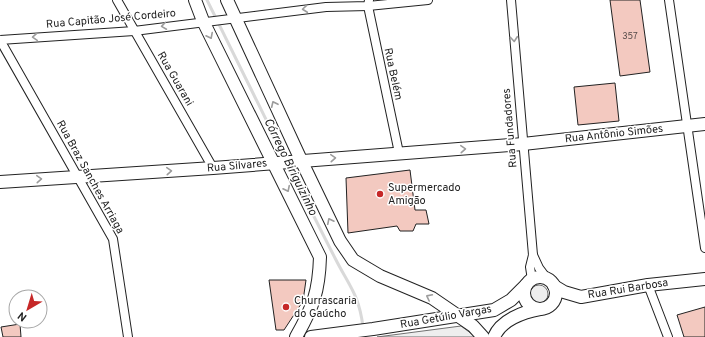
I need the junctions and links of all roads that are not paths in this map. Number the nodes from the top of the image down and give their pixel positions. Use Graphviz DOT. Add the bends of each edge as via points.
graph roads {
  1 [pos="117,0"];
  2 [pos="195,0"];
  3 [pos="227,0"];
  4 [pos="428,0"];
  5 [pos="511,0"];
  6 [pos="669,0"];
  7 [pos="326,3"];
  8 [pos="368,3"];
  9 [pos="229,18"];
  10 [pos="206,20"];
  11 [pos="134,31"];
  12 [pos="0,40"];
  13 [pos="705,124"];
  14 [pos="687,126"];
  15 [pos="523,144"];
  16 [pos="399,153"];
  17 [pos="297,160"];
  18 [pos="278,162"];
  19 [pos="214,168"];
  20 [pos="79,176"];
  21 [pos="0,182"];
  22 [pos="705,248"];
  23 [pos="533,254"];
  24 [pos="705,279"];
  25 [pos="529,283"];
  26 [pos="551,283"];
  27 [pos="648,285"];
  28 [pos="540,309"];
  29 [pos="458,315"];
  30 [pos="128,337"];
  31 [pos="296,337"];
  32 [pos="311,337"];
  33 [pos="483,337"];
  34 [pos="494,337"];
  35 [pos="668,337"];
  1 -- 11 [label="street, Rua Guarani"];
  2 -- 10 [label="street"];
  3 -- 9 [label="street"];
  4 -- 8 [label="street, Rua Capitão José Cordeiro"];
  5 -- 15 [label="street, Rua Fundadores, one-way"];
  6 -- 14 [label="street"];
  7 -- 8 [label="street, Rua Capitão José Cordeiro"];
  7 -- 9 [label="street, Rua Capitão José Cordeiro, one-way"];
  8 -- 16 [label="street, Rua Belém"];
  9 -- 10 [label="street, Rua Capitão José Cordeiro"];
  17 -- 9 [label="street, one-way"];
  10 -- 11 [label="street, Rua Capitão José Cordeiro, one-way"];
  10 -- 18 [label="street, one-way"];
  11 -- 12 [label="street, Rua Capitão José Cordeiro, one-way"];
  11 -- 19 [label="street, Rua Guarani"];
  12 -- 20 [label="street, Rua Braz Sanches Arriaga"];
  13 -- 14 [label="street, Rua Antônio Simões"];
  14 -- 15 [label="street, Rua Antônio Simões"];
  14 -- 22 [label="street"];
  16 -- 15 [label="street, Rua Silvares, one-way"];
  15 -- 23 [label="street, Rua Fundadores"];
  17 -- 16 [label="street, Rua Silvares, one-way"];
  17 -- 18 [label="street, Rua Silvares"];
  29 -- 17 [label="street, one-way" via="432,298 380,276 353,260 340,241"];
  18 -- 19 [label="street, Rua Silvares"];
  18 -- 31 [label="street, one-way" via="320,257 320,278 312,310"];
  20 -- 19 [label="street, Rua Silvares, one-way"];
  21 -- 20 [label="street, Rua Silvares, one-way"];
  20 -- 30 [label="street, Rua Braz Sanches Arriaga" via="113,239"];
  23 -- 25 [label="street, Rua Fundadores"];
  23 -- 26 [label="street, Rua Fundadores" via="539,268"];
  24 -- 27 [label="street, Rua Rui Barbosa"];
  25 -- 26 [label="street" via="540,278"];
  25 -- 28 [label="street" via="525,299 531,306"];
  25 -- 29 [label="street, Rua Getúlio Vargas" via="512,300 494,310"];
  26 -- 27 [label="street, Rua Rui Barbosa" via="564,292 581,297"];
  26 -- 28 [label="street" via="556,296 554,301 546,308"];
  27 -- 35 [label="street"];
  28 -- 34 [label="street" via="528,311 510,320"];
  29 -- 32 [label="street, Rua Getúlio Vargas"];
  29 -- 33 [label="street"];
}
